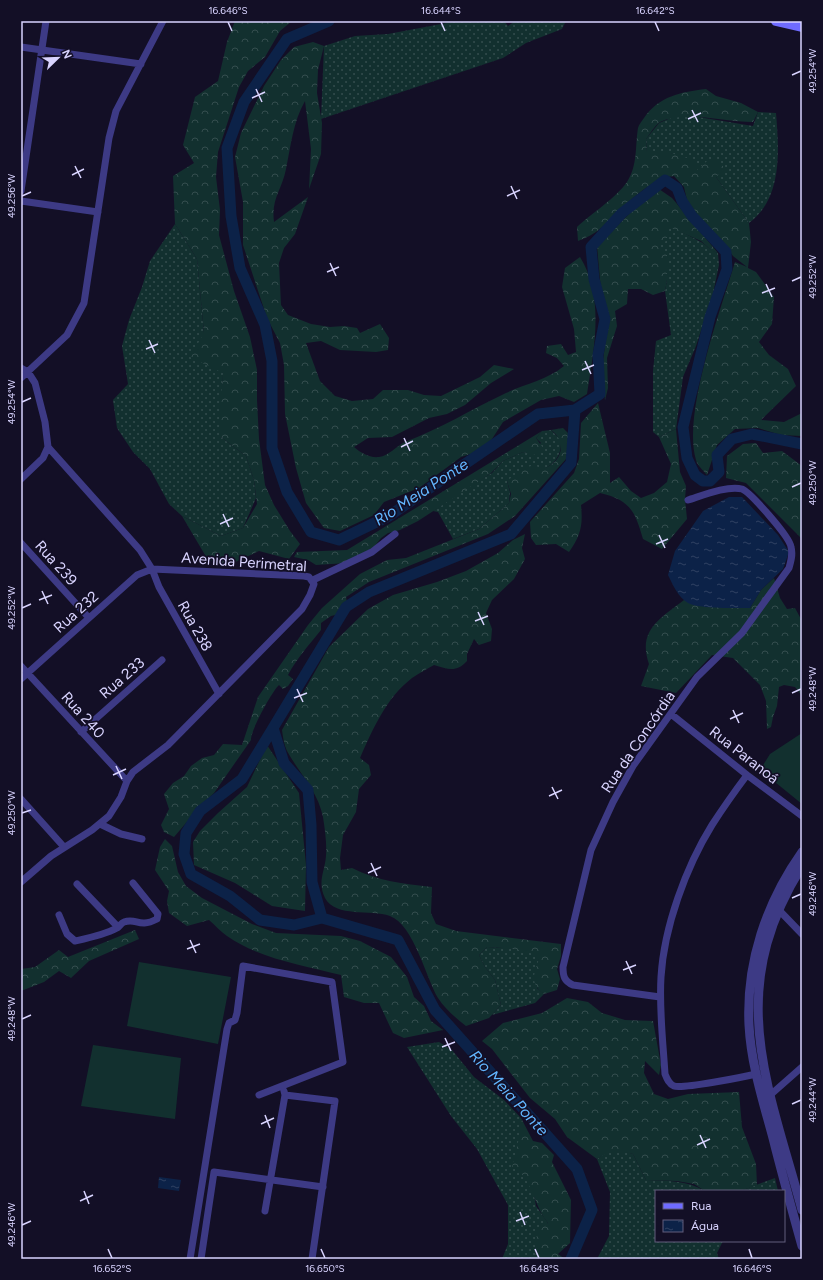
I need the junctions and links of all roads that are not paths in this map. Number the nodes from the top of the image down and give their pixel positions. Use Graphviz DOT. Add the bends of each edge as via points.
graph roads {
  1 [pos="46,21"];
  2 [pos="163,21"];
  3 [pos="776,21"];
  4 [pos="802,27"];
  5 [pos="21,47"];
  6 [pos="42,50"];
  7 [pos="141,64"];
  8 [pos="21,191"];
  9 [pos="21,201"];
  10 [pos="98,212"];
  11 [pos="21,368"];
  12 [pos="28,372"];
  13 [pos="21,378"];
  14 [pos="48,447"];
  15 [pos="21,479"];
  16 [pos="688,500"];
  17 [pos="395,534"];
  18 [pos="21,543"];
  19 [pos="152,569"];
  20 [pos="313,580"];
  21 [pos="89,618"];
  22 [pos="162,660"];
  23 [pos="21,666"];
  24 [pos="28,674"];
  25 [pos="21,679"];
  26 [pos="219,694"];
  27 [pos="671,714"];
  28 [pos="81,732"];
  29 [pos="747,775"];
  30 [pos="127,781"];
  31 [pos="21,798"];
  32 [pos="802,816"];
  33 [pos="100,824"];
  34 [pos="142,839"];
  35 [pos="64,847"];
  36 [pos="802,852"];
  37 [pos="802,866"];
  38 [pos="21,882"];
  39 [pos="133,883"];
  40 [pos="77,884"];
  41 [pos="775,906"];
  42 [pos="59,915"];
  43 [pos="118,927"];
  44 [pos="802,934"];
  45 [pos="660,997"];
  46 [pos="802,1067"];
  47 [pos="756,1074"];
  48 [pos="282,1085"];
  49 [pos="259,1095"];
  50 [pos="285,1095"];
  51 [pos="766,1097"];
  52 [pos="271,1180"];
  53 [pos="323,1187"];
  54 [pos="799,1211"];
  55 [pos="265,1212"];
  56 [pos="802,1246"];
  57 [pos="190,1259"];
  58 [pos="201,1259"];
  59 [pos="312,1259"];
  1 -- 6 [label="street"];
  2 -- 7 [label="street"];
  3 -- 4 [label="main road"];
  5 -- 6 [label="street"];
  6 -- 7 [label="street"];
  6 -- 8 [label="street"];
  7 -- 10 [label="street" via="116,112 109,138"];
  9 -- 10 [label="street"];
  10 -- 12 [label="street" via="84,303 67,335"];
  11 -- 12 [label="street"];
  12 -- 13 [label="street"];
  12 -- 14 [label="street" via="35,383 45,422"];
  14 -- 15 [label="street" via="43,458"];
  14 -- 19 [label="street" via="140,550"];
  16 -- 27 [label="street, Rua da Concórdia" via="730,488 742,489 783,531 792,546 792,557 789,568 742,633 697,677"];
  17 -- 20 [label="street" via="372,552"];
  18 -- 21 [label="street, Rua 239"];
  19 -- 20 [label="street, Avenida Perimetral" via="304,576"];
  19 -- 21 [label="street, Rua 232" via="137,575"];
  19 -- 26 [label="street, Rua 238" via="159,587"];
  20 -- 26 [label="street, Avenida Perimetral" via="310,595 302,609"];
  21 -- 24 [label="street, Rua 232"];
  22 -- 28 [label="street, Rua 233"];
  23 -- 24 [label="street, Rua 240"];
  24 -- 25 [label="street, Rua 232"];
  24 -- 28 [label="street, Rua 240"];
  26 -- 30 [label="street, Avenida Perimetral" via="168,745 133,772"];
  27 -- 29 [label="street, Rua Paranoá"];
  27 -- 45 [label="street, Rua da Concórdia" via="633,766 606,814 591,850 563,967 563,976 573,985"];
  28 -- 30 [label="street, Rua 240"];
  29 -- 32 [label="street, Rua Paranoá"];
  29 -- 45 [label="street" via="712,826 685,879 670,926 661,975"];
  30 -- 33 [label="street, Avenida Perimetral" via="121,797 109,816"];
  31 -- 35 [label="street"];
  33 -- 34 [label="street" via="121,834"];
  33 -- 35 [label="street, Avenida Perimetral"];
  35 -- 38 [label="street, Avenida Perimetral"];
  36 -- 41 [label="street" via="779,888"];
  37 -- 41 [label="street"];
  39 -- 43 [label="street" via="159,917 148,924 129,921 121,923"];
  40 -- 43 [label="street"];
  41 -- 44 [label="street"];
  41 -- 47 [label="street" via="757,948 749,1002 749,1026"];
  41 -- 51 [label="street" via="764,952 757,1002"];
  42 -- 43 [label="street" via="67,934 75,941 94,937"];
  45 -- 47 [label="street" via="665,1074 668,1082 675,1087"];
  46 -- 51 [label="street"];
  47 -- 51 [label="street"];
  48 -- 49 [label="street"];
  48 -- 50 [label="street"];
  48 -- 57 [label="street" via="343,1062 332,982 243,966 237,1013 235,1020 229,1023 227,1029"];
  50 -- 52 [label="street"];
  50 -- 53 [label="street" via="335,1101"];
  51 -- 54 [label="street"];
  52 -- 53 [label="street"];
  52 -- 55 [label="street"];
  52 -- 58 [label="street" via="214,1172"];
  53 -- 59 [label="street"];
  54 -- 56 [label="street"];
}
